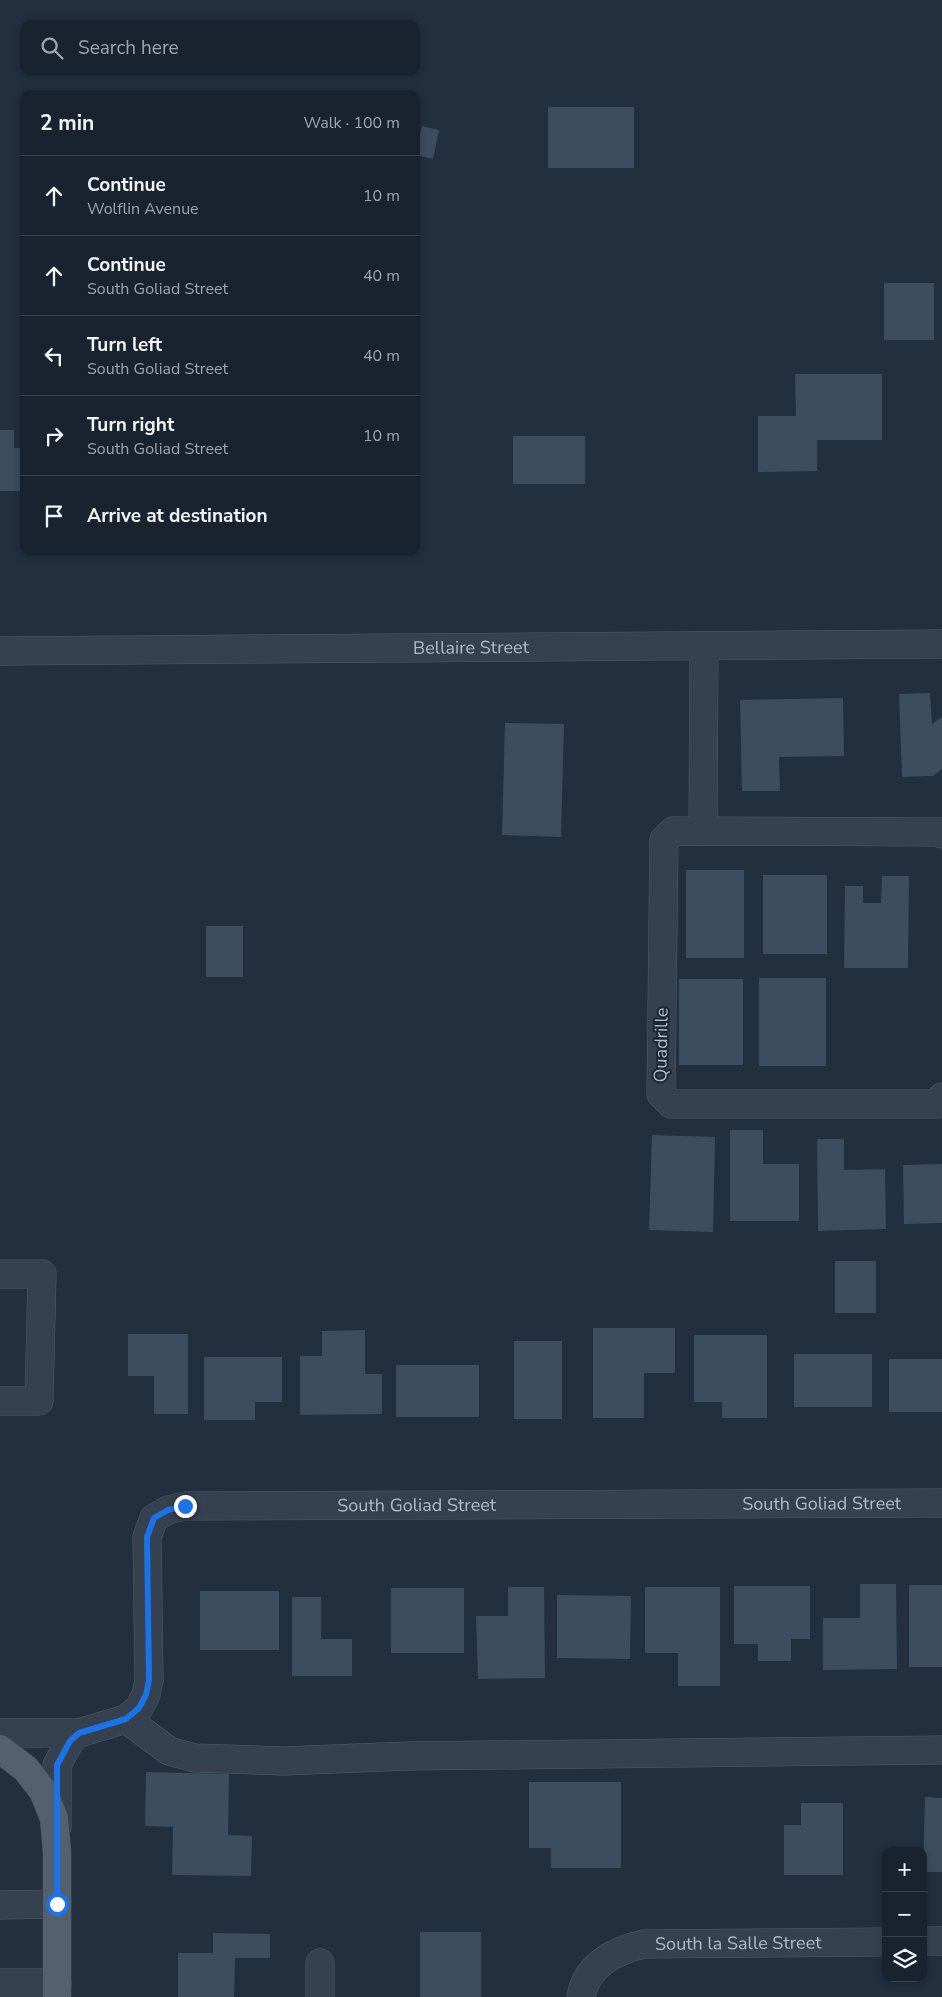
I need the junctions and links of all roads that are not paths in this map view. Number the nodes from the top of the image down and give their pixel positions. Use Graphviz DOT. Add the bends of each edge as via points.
graph roads {
  1 [pos="942,644"];
  2 [pos="704,647"];
  3 [pos="0,651"];
  4 [pos="703,831"];
  5 [pos="942,834"];
  6 [pos="942,1097"];
  7 [pos="0,1274"];
  8 [pos="0,1401"];
  9 [pos="942,1503"];
  10 [pos="126,1719"];
  11 [pos="0,1733"];
  12 [pos="79,1733"];
  13 [pos="0,1749"];
  14 [pos="942,1750"];
  15 [pos="57,1852"];
  16 [pos="57,1904"];
  17 [pos="0,1905"];
  18 [pos="927,1941"];
  19 [pos="942,1941"];
  20 [pos="882,1942"];
  21 [pos="320,1963"];
  22 [pos="0,1983"];
  23 [pos="57,1990"];
  24 [pos="320,1997"];
  25 [pos="582,1997"];
  1 -- 2 [label="street, Bellaire Street"];
  2 -- 3 [label="street, Bellaire Street"];
  2 -- 4 [label="street"];
  4 -- 5 [label="street, Quadrille"];
  4 -- 6 [label="street, Quadrille" via="673,831 664,840 660,1094 670,1104 937,1104"];
  7 -- 8 [label="street" via="42,1274 39,1401"];
  9 -- 10 [label="street, South Goliad Street" via="194,1506 168,1510 154,1518 147,1537 149,1680 139,1708"];
  10 -- 12 [label="street"];
  10 -- 14 [label="street" via="169,1751 195,1758 284,1761 419,1756"];
  11 -- 12 [label="street"];
  12 -- 15 [label="street" via="70,1741 57,1765"];
  13 -- 15 [label="main road" via="26,1769 43,1791 54,1818"];
  15 -- 16 [label="main road"];
  16 -- 17 [label="street"];
  16 -- 23 [label="main road"];
  18 -- 19 [label="street"];
  20 -- 25 [label="street, South la Salle Street" via="644,1944 605,1958 588,1976"];
  21 -- 24 [label="street"];
  22 -- 23 [label="street"];
}
